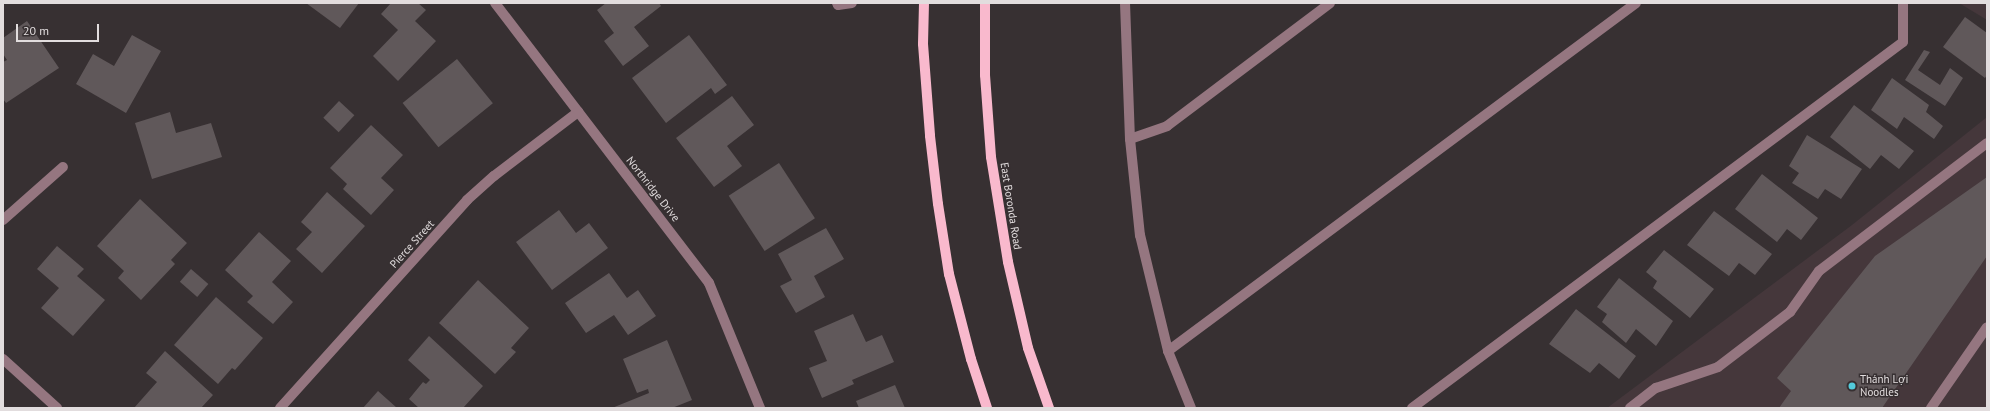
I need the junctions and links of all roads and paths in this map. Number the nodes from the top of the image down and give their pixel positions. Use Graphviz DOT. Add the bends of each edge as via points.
graph roads {
  1 [pos="495,3"];
  2 [pos="836,3"];
  3 [pos="852,3"];
  4 [pos="924,3"];
  5 [pos="985,3"];
  6 [pos="1125,3"];
  7 [pos="1330,3"];
  8 [pos="1636,3"];
  9 [pos="1902,3"];
  10 [pos="578,112"];
  11 [pos="1130,139"];
  12 [pos="1987,143"];
  13 [pos="63,167"];
  14 [pos="3,220"];
  15 [pos="1987,327"];
  16 [pos="1168,351"];
  17 [pos="3,359"];
  18 [pos="57,408"];
  19 [pos="280,408"];
  20 [pos="760,408"];
  21 [pos="987,408"];
  22 [pos="1048,408"];
  23 [pos="1191,408"];
  24 [pos="1412,408"];
  25 [pos="1630,408"];
  26 [pos="1931,408"];
  1 -- 10 [label="street, Northridge Drive"];
  2 -- 3 [label="street"];
  4 -- 21 [label="main road" via="923,44 940,219 949,274 971,359"];
  5 -- 22 [label="main road, East Boronda Road" via="985,75 991,157 1008,262 1026,341"];
  6 -- 11 [label="street"];
  7 -- 11 [label="street" via="1167,126"];
  8 -- 16 [label="street"];
  9 -- 24 [label="street" via="1903,42"];
  10 -- 19 [label="street, Pierce Street" via="494,176 467,200"];
  10 -- 20 [label="street, Northridge Drive" via="709,283"];
  11 -- 16 [label="street" via="1140,235"];
  12 -- 25 [label="street" via="1819,271 1790,312 1718,367 1656,388"];
  13 -- 14 [label="street"];
  15 -- 26 [label="street"];
  16 -- 23 [label="street"];
  17 -- 18 [label="street"];
}
